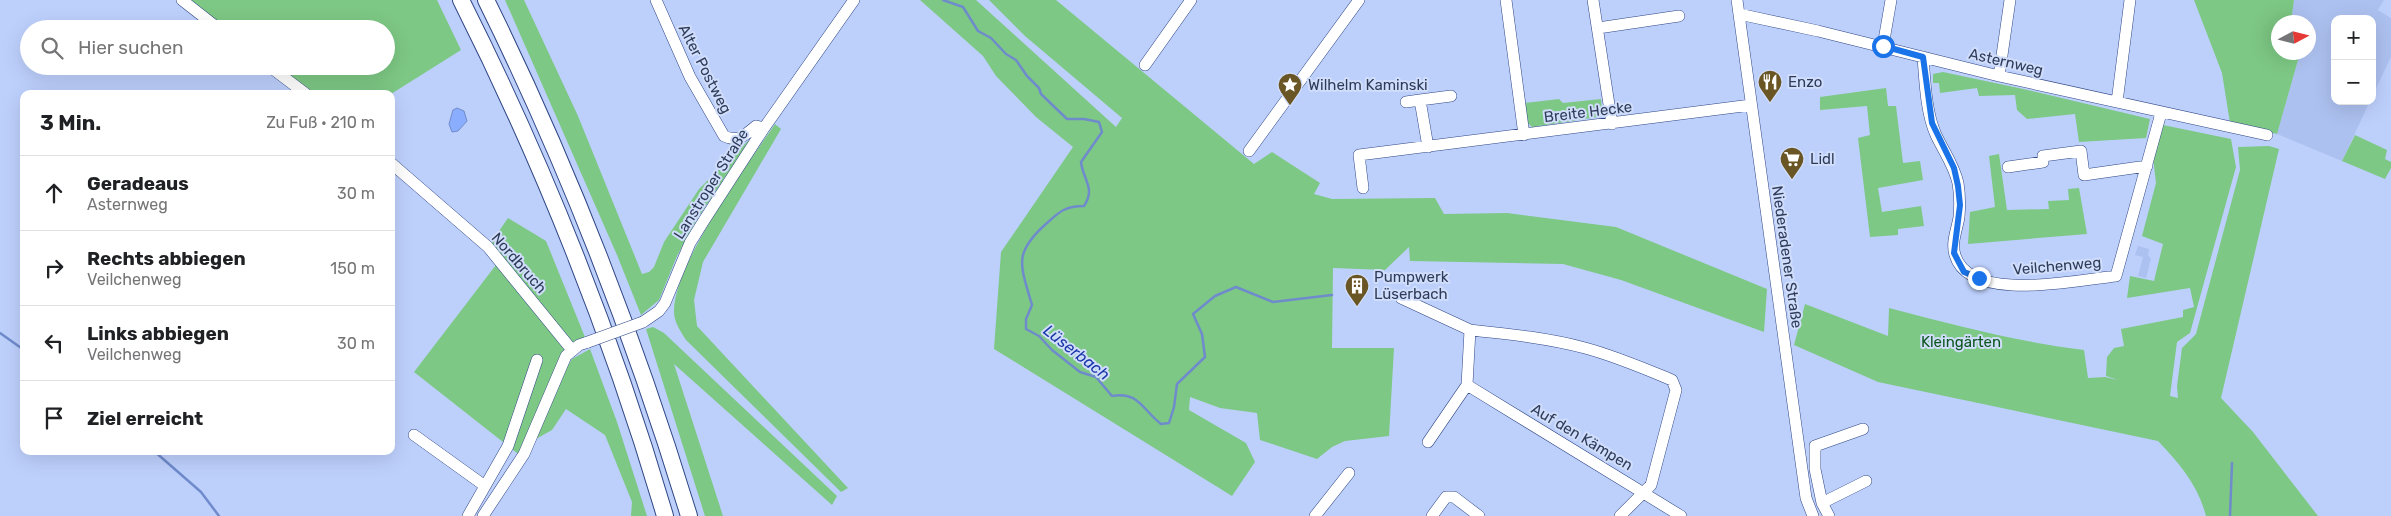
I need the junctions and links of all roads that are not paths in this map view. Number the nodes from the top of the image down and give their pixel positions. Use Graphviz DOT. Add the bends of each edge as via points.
graph roads {
  1 [pos="182,0"];
  2 [pos="461,0"];
  3 [pos="486,0"];
  4 [pos="656,0"];
  5 [pos="854,0"];
  6 [pos="1191,0"];
  7 [pos="1360,0"];
  8 [pos="1506,0"];
  9 [pos="1593,0"];
  10 [pos="1737,0"];
  11 [pos="1891,0"];
  12 [pos="2010,0"];
  13 [pos="2130,0"];
  14 [pos="1739,14"];
  15 [pos="1679,16"];
  16 [pos="208,20"];
  17 [pos="1598,28"];
  18 [pos="1883,46"];
  19 [pos="1923,57"];
  20 [pos="1145,65"];
  21 [pos="281,75"];
  22 [pos="1999,76"];
  23 [pos="301,90"];
  24 [pos="1451,96"];
  25 [pos="1420,100"];
  26 [pos="1406,102"];
  27 [pos="2117,102"];
  28 [pos="1751,106"];
  29 [pos="2161,113"];
  30 [pos="1612,124"];
  31 [pos="764,128"];
  32 [pos="1524,135"];
  33 [pos="2267,135"];
  34 [pos="1428,147"];
  35 [pos="1249,151"];
  36 [pos="395,166"];
  37 [pos="2147,166"];
  38 [pos="2008,167"];
  39 [pos="1363,188"];
  40 [pos="1402,298"];
  41 [pos="1470,330"];
  42 [pos="572,350"];
  43 [pos="537,360"];
  44 [pos="1467,385"];
  45 [pos="1863,429"];
  46 [pos="414,435"];
  47 [pos="1428,442"];
  48 [pos="1349,473"];
  49 [pos="1866,482"];
  50 [pos="485,486"];
  51 [pos="1645,492"];
  52 [pos="1822,503"];
  53 [pos="468,516"];
  54 [pos="483,516"];
  55 [pos="665,516"];
  56 [pos="689,516"];
  57 [pos="1315,516"];
  58 [pos="1432,516"];
  59 [pos="1480,516"];
  60 [pos="1620,516"];
  61 [pos="1681,516"];
  62 [pos="1813,516"];
  63 [pos="1828,516"];
  1 -- 16 [label="street"];
  2 -- 55 [label="highway" via="565,231 618,373"];
  3 -- 56 [label="highway" via="543,122 606,272"];
  4 -- 31 [label="street, Alter Postweg" via="690,77 724,136 741,138 756,126"];
  5 -- 31 [label="street, Lanstroper Straße"];
  6 -- 20 [label="street"];
  7 -- 35 [label="street"];
  8 -- 32 [label="street"];
  9 -- 17 [label="street"];
  10 -- 14 [label="street, Niederadener Straße"];
  11 -- 18 [label="street"];
  12 -- 22 [label="street"];
  13 -- 27 [label="street"];
  14 -- 18 [label="street, Asternweg"];
  14 -- 28 [label="street, Niederadener Straße"];
  15 -- 17 [label="street"];
  17 -- 30 [label="street"];
  18 -- 19 [label="street, Asternweg"];
  19 -- 22 [label="street, Asternweg"];
  19 -- 37 [label="street, Veilchenweg" via="1932,123 1954,168 1958,186 1960,205 1954,247 1964,272 2012,286 2116,276"];
  21 -- 23 [label="street"];
  22 -- 27 [label="street, Asternweg"];
  24 -- 25 [label="street"];
  25 -- 26 [label="street"];
  25 -- 34 [label="street"];
  27 -- 29 [label="street, Asternweg"];
  28 -- 30 [label="street, Breite Hecke"];
  28 -- 62 [label="street, Niederadener Straße" via="1806,498"];
  29 -- 33 [label="street, Asternweg"];
  29 -- 37 [label="street, Veilchenweg"];
  30 -- 32 [label="street, Breite Hecke"];
  31 -- 42 [label="street, Lanstroper Straße, bridge" via="690,243 660,311 644,322"];
  32 -- 34 [label="street, Breite Hecke"];
  34 -- 39 [label="street, Breite Hecke" via="1359,155"];
  36 -- 42 [label="street, Nordbruch" via="488,247"];
  37 -- 38 [label="street" via="2084,175 2081,151 2043,156 2043,162"];
  40 -- 41 [label="street"];
  41 -- 44 [label="street"];
  41 -- 51 [label="street" via="1584,348 1633,363 1672,380 1676,390 1651,485"];
  42 -- 54 [label="street" via="561,365 524,454"];
  43 -- 50 [label="street" via="508,446"];
  44 -- 47 [label="street"];
  44 -- 51 [label="street, Auf den Kämpen"];
  45 -- 52 [label="street" via="1815,446 1815,469"];
  46 -- 50 [label="street"];
  48 -- 57 [label="street"];
  49 -- 52 [label="street"];
  50 -- 53 [label="street"];
  51 -- 60 [label="street"];
  51 -- 61 [label="street, Auf den Kämpen"];
  52 -- 63 [label="street"];
  58 -- 59 [label="street" via="1446,497 1454,497"];
}
